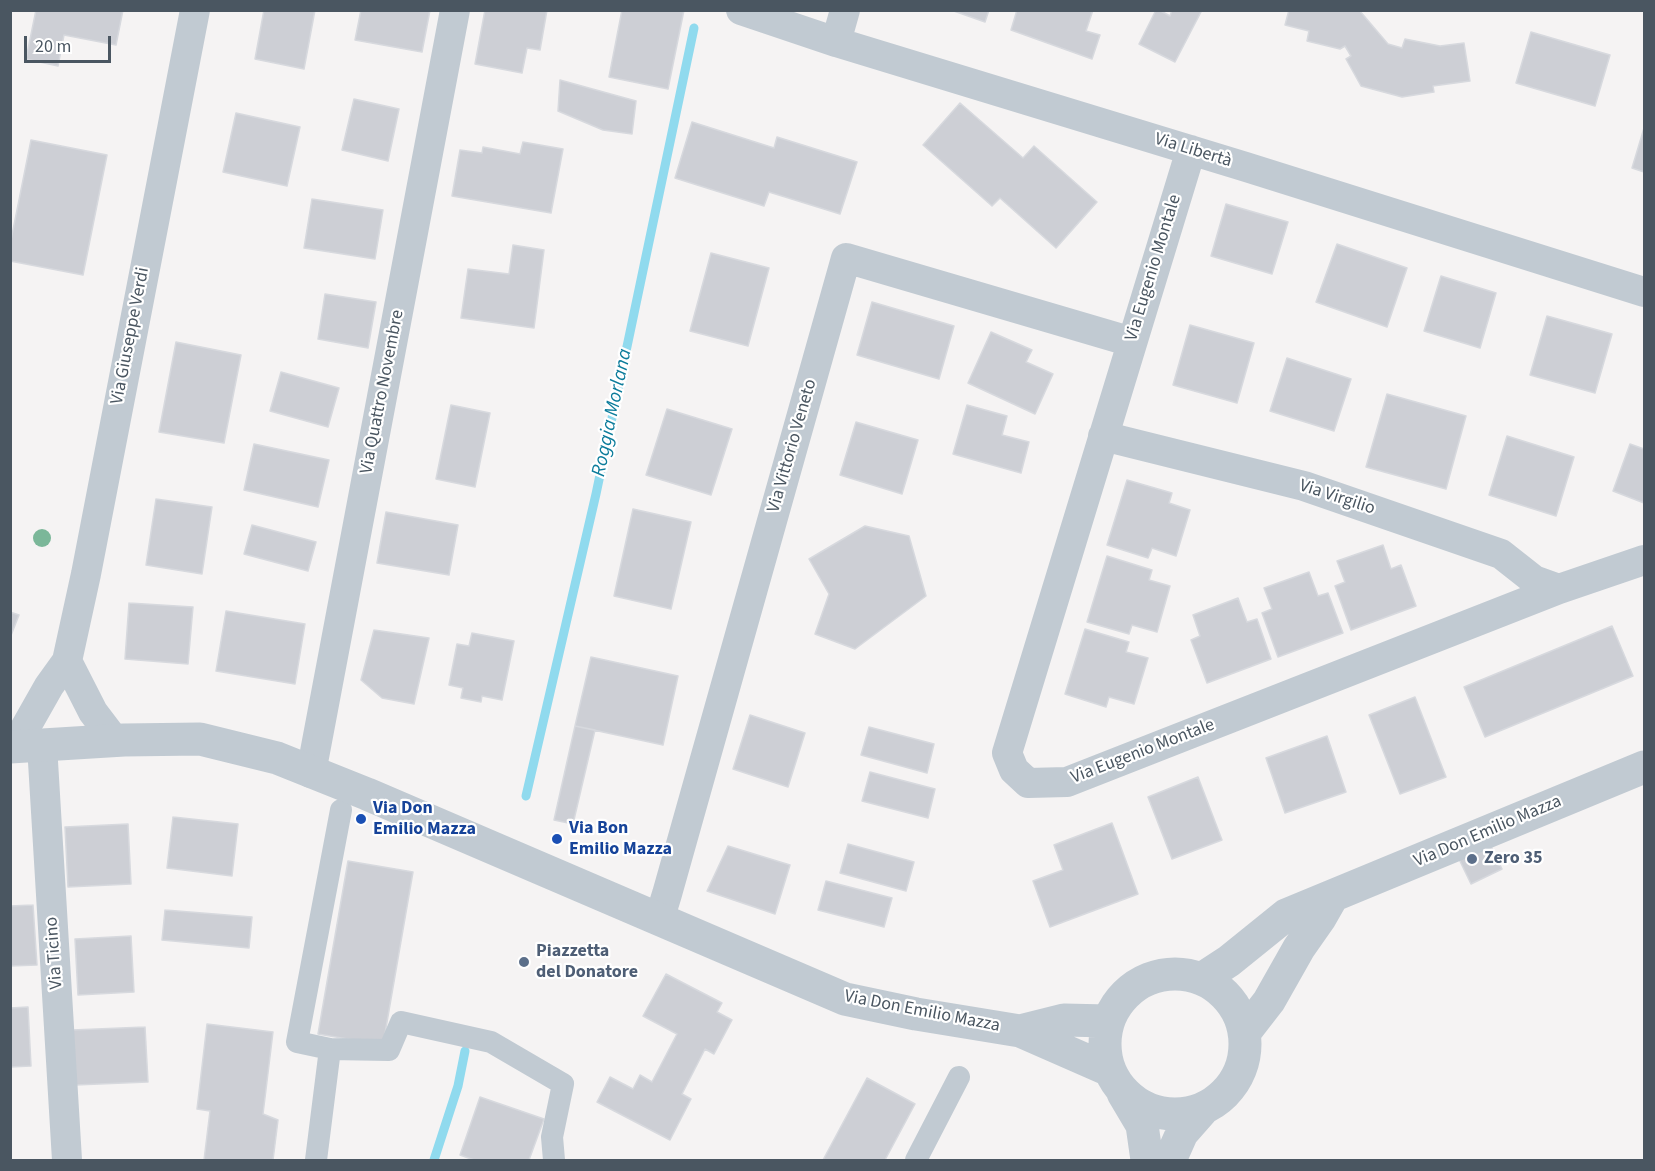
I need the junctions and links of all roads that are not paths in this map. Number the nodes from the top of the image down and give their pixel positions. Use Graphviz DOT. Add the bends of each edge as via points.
graph roads {
  1 [pos="195,10"];
  2 [pos="455,10"];
  3 [pos="741,10"];
  4 [pos="845,10"];
  5 [pos="836,42"];
  6 [pos="1191,150"];
  7 [pos="1644,292"];
  8 [pos="1132,342"];
  9 [pos="1103,436"];
  10 [pos="1644,560"];
  11 [pos="1559,589"];
  12 [pos="67,661"];
  13 [pos="115,741"];
  14 [pos="23,746"];
  15 [pos="1644,767"];
  16 [pos="311,773"];
  17 [pos="340,810"];
  18 [pos="1332,897"];
  19 [pos="659,920"];
  20 [pos="1203,978"];
  21 [pos="1108,1021"];
  22 [pos="1020,1031"];
  23 [pos="1245,1032"];
  24 [pos="330,1049"];
  25 [pos="959,1077"];
  26 [pos="1116,1081"];
  27 [pos="1204,1108"];
  28 [pos="67,1161"];
  29 [pos="316,1161"];
  30 [pos="554,1161"];
  31 [pos="916,1161"];
  32 [pos="1147,1161"];
  33 [pos="1170,1161"];
  1 -- 12 [label="street, Via Giuseppe Verdi"];
  2 -- 16 [label="street, Via Quattro Novembre"];
  3 -- 5 [label="street, Via Libertà"];
  4 -- 5 [label="street"];
  5 -- 6 [label="street, Via Libertà"];
  6 -- 7 [label="street, Via Libertà"];
  6 -- 8 [label="street, Via Eugenio Montale"];
  8 -- 9 [label="street, Via Eugenio Montale"];
  8 -- 19 [label="street, Via Vittorio Veneto" via="846,258"];
  9 -- 11 [label="street, Via Virgilio" via="1304,486 1501,554 1534,580"];
  9 -- 11 [label="street, Via Eugenio Montale" via="1007,753 1014,770 1028,783 1066,782"];
  10 -- 11 [label="street, Via Eugenio Montale"];
  12 -- 13 [label="street" via="93,712"];
  12 -- 14 [label="street, Via Giuseppe Verdi" via="49,686"];
  13 -- 14 [label="street, Via Don Emilio Mazza"];
  13 -- 16 [label="street, Via Don Emilio Mazza" via="200,739 277,758"];
  14 -- 28 [label="street, Via Ticino"];
  15 -- 18 [label="street, Via Don Emilio Mazza"];
  16 -- 19 [label="street, Via Don Emilio Mazza"];
  17 -- 24 [label="street" via="297,1042"];
  18 -- 20 [label="street, Via Don Emilio Mazza" via="1286,915"];
  18 -- 23 [label="street" via="1269,1001"];
  19 -- 22 [label="street, Via Don Emilio Mazza" via="845,999"];
  20 -- 21 [label="street, Via Don Emilio Mazza" via="1184,973 1146,979 1116,1003"];
  20 -- 23 [label="street, Via Don Emilio Mazza" via="1230,1000"];
  21 -- 22 [label="street, Via Don Emilio Mazza" via="1064,1020"];
  21 -- 26 [label="street, Via Don Emilio Mazza" via="1104,1054"];
  22 -- 26 [label="street, Via Don Emilio Mazza"];
  23 -- 27 [label="street, Via Don Emilio Mazza" via="1245,1055 1237,1077 1223,1095"];
  24 -- 29 [label="street"];
  24 -- 30 [label="street" via="389,1050 401,1022 491,1042 563,1084 552,1137"];
  25 -- 31 [label="street"];
  26 -- 27 [label="street, Via Don Emilio Mazza" via="1141,1106 1161,1113 1183,1114"];
  26 -- 32 [label="street" via="1142,1125"];
  27 -- 33 [label="street" via="1182,1133"];
}
